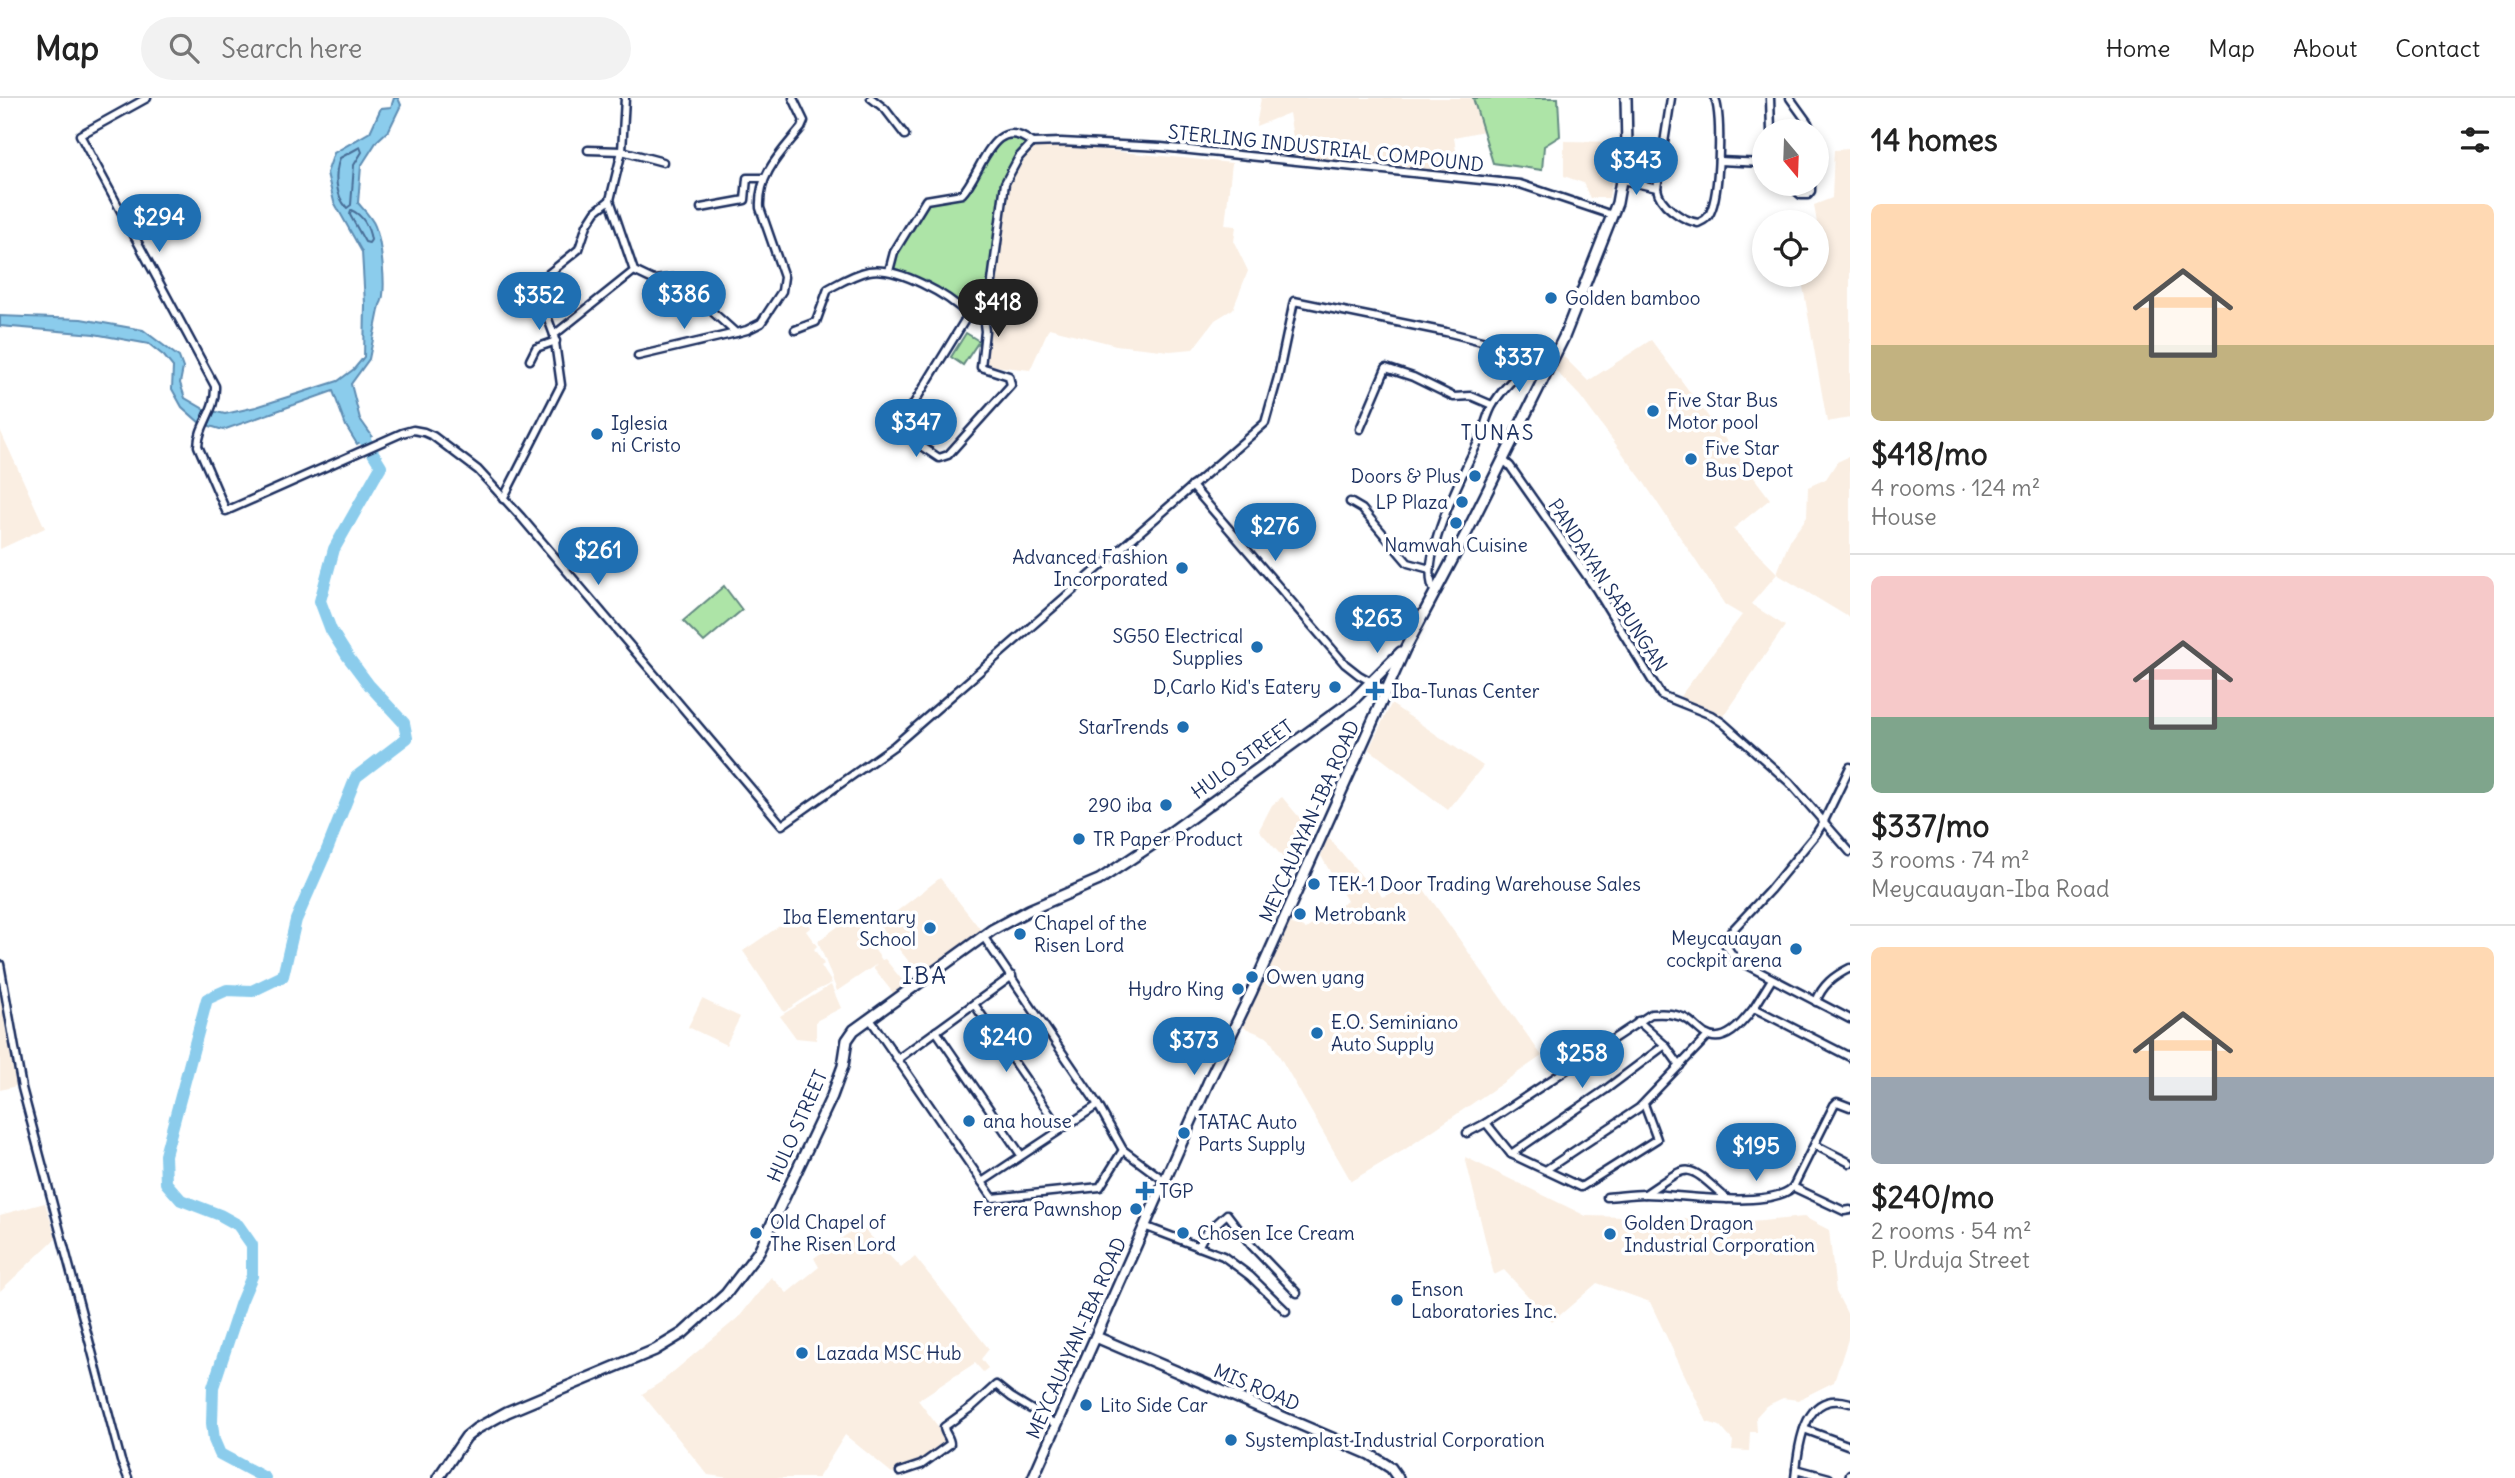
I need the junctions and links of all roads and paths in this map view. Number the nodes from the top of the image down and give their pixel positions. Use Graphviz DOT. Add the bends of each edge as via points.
graph roads {
  1 [pos="147,98"];
  2 [pos="625,98"];
  3 [pos="793,98"];
  4 [pos="871,98"];
  5 [pos="1626,98"];
  6 [pos="1671,98"];
  7 [pos="1715,98"];
  8 [pos="1770,98"];
  9 [pos="1790,98"];
  10 [pos="1771,119"];
  11 [pos="1805,119"];
  12 [pos="905,135"];
  13 [pos="1032,143"];
  14 [pos="588,150"];
  15 [pos="622,151"];
  16 [pos="1719,160"];
  17 [pos="663,162"];
  18 [pos="1752,162"];
  19 [pos="763,178"];
  20 [pos="1622,180"];
  21 [pos="1657,188"];
  22 [pos="610,200"];
  23 [pos="701,208"];
  24 [pos="1612,215"];
  25 [pos="634,271"];
  26 [pos="889,271"];
  27 [pos="968,315"];
  28 [pos="984,316"];
  29 [pos="796,330"];
  30 [pos="736,333"];
  31 [pos="555,338"];
  32 [pos="638,356"];
  33 [pos="1548,357"];
  34 [pos="530,360"];
  35 [pos="1492,405"];
  36 [pos="1360,429"];
  37 [pos="1503,460"];
  38 [pos="1192,486"];
  39 [pos="503,499"];
  40 [pos="1350,502"];
  41 [pos="1430,569"];
  42 [pos="1435,592"];
  43 [pos="1405,649"];
  44 [pos="1373,683"];
  45 [pos="1386,690"];
  46 [pos="1850,767"];
  47 [pos="1823,823"];
  48 [pos="1850,852"];
  49 [pos="983,936"];
  50 [pos="0,964"];
  51 [pos="1850,968"];
  52 [pos="1012,976"];
  53 [pos="1772,979"];
  54 [pos="1816,1002"];
  55 [pos="974,1004"];
  56 [pos="1754,1008"];
  57 [pos="870,1019"];
  58 [pos="1850,1019"];
  59 [pos="1638,1021"];
  60 [pos="936,1031"];
  61 [pos="1708,1036"];
  62 [pos="1665,1045"];
  63 [pos="1850,1057"];
  64 [pos="898,1059"];
  65 [pos="1680,1066"];
  66 [pos="1644,1104"];
  67 [pos="1098,1105"];
  68 [pos="1850,1107"];
  69 [pos="1486,1123"];
  70 [pos="1060,1129"];
  71 [pos="1467,1133"];
  72 [pos="1815,1145"];
  73 [pos="1123,1150"];
  74 [pos="1511,1154"];
  75 [pos="1021,1155"];
  76 [pos="1850,1163"];
  77 [pos="1547,1170"];
  78 [pos="1165,1181"];
  79 [pos="982,1182"];
  80 [pos="1793,1186"];
  81 [pos="1645,1194"];
  82 [pos="1608,1197"];
  83 [pos="1729,1200"];
  84 [pos="1850,1210"];
  85 [pos="1144,1226"];
  86 [pos="1198,1247"];
  87 [pos="1297,1293"];
  88 [pos="1286,1311"];
  89 [pos="1096,1337"];
  90 [pos="1850,1403"];
  91 [pos="1057,1425"];
  92 [pos="1804,1429"];
  93 [pos="1850,1446"];
  94 [pos="1796,1469"];
  95 [pos="900,1472"];
  96 [pos="128,1478"];
  97 [pos="438,1478"];
  98 [pos="1033,1478"];
  99 [pos="1398,1478"];
  100 [pos="1795,1478"];
  101 [pos="1829,1478"];
  1 -- 39 [label="street" via="80,135 215,386 214,404 198,446 226,511 413,430 424,432 478,470"];
  2 -- 15 [label="street"];
  3 -- 19 [label="street" via="804,121"];
  4 -- 12 [label="street"];
  5 -- 20 [label="street, MEYCAUAYAN-IBA ROAD"];
  6 -- 21 [label="street"];
  7 -- 16 [label="street"];
  8 -- 10 [label="street"];
  9 -- 11 [label="street"];
  13 -- 24 [label="street, STERLING INDUSTRIAL COMPOUND" via="1161,147 1520,184"];
  13 -- 26 [label="street, STERLING INDUSTRIAL COMPOUND" via="1025,137 999,137 962,194 926,200 894,253"];
  13 -- 28 [label="street" via="1005,183"];
  14 -- 15 [label="street"];
  15 -- 17 [label="street"];
  15 -- 22 [label="street"];
  16 -- 18 [label="street"];
  16 -- 21 [label="street" via="1711,211 1698,223 1662,202"];
  19 -- 23 [label="street" via="747,178 745,200"];
  19 -- 30 [label="street" via="760,208 785,277 782,291 761,323"];
  20 -- 21 [label="street"];
  20 -- 24 [label="street, MEYCAUAYAN-IBA ROAD"];
  22 -- 25 [label="street"];
  22 -- 31 [label="street" via="587,225 579,249 539,286"];
  24 -- 33 [label="street, MEYCAUAYAN-IBA ROAD" via="1564,337"];
  25 -- 30 [label="street" via="653,280 675,278"];
  25 -- 31 [label="street"];
  26 -- 27 [label="street" via="955,301"];
  26 -- 29 [label="street" via="860,273 828,289 816,322"];
  27 -- 28 [label="street"];
  27 -- 28 [label="street" via="900,426 903,434 939,458 948,455 1011,385 1009,376 981,367"];
  30 -- 32 [label="street"];
  31 -- 34 [label="street" via="536,348"];
  31 -- 39 [label="street" via="560,388"];
  33 -- 35 [label="street" via="1513,378"];
  33 -- 37 [label="street, MEYCAUAYAN-IBA ROAD"];
  33 -- 38 [label="street" via="1294,301 1265,423"];
  35 -- 36 [label="street" via="1471,396 1454,397 1386,368"];
  35 -- 41 [label="street" via="1440,527"];
  37 -- 42 [label="street, MEYCAUAYAN-IBA ROAD"];
  37 -- 47 [label="street, PANDAYAN SABUNGAN" via="1595,589 1661,695 1724,723 1789,782"];
  38 -- 39 [label="street" via="894,746 782,825"];
  38 -- 44 [label="street" via="1345,664"];
  40 -- 41 [label="street" via="1362,509 1408,563"];
  41 -- 42 [label="street"];
  42 -- 43 [label="street, MEYCAUAYAN-IBA ROAD"];
  43 -- 44 [label="street, HULO STREET"];
  43 -- 45 [label="street, MEYCAUAYAN-IBA ROAD"];
  44 -- 45 [label="street"];
  44 -- 49 [label="street, HULO STREET" via="1120,868"];
  45 -- 78 [label="street, MEYCAUAYAN-IBA ROAD"];
  46 -- 47 [label="street"];
  47 -- 48 [label="street, PANDAYAN SABUNGAN"];
  47 -- 53 [label="street" via="1726,937 1725,944 1735,959"];
  49 -- 52 [label="street"];
  49 -- 57 [label="street, HULO STREET"];
  50 -- 96 [label="street" via="22,1088"];
  51 -- 54 [label="street" via="1832,978"];
  52 -- 55 [label="street"];
  52 -- 67 [label="street"];
  53 -- 54 [label="street"];
  53 -- 56 [label="street"];
  54 -- 58 [label="street"];
  55 -- 60 [label="street"];
  55 -- 70 [label="street"];
  56 -- 61 [label="street" via="1726,1036"];
  56 -- 63 [label="street"];
  57 -- 64 [label="street"];
  57 -- 97 [label="street, HULO STREET" via="847,1040 832,1096 759,1251 726,1294 683,1333 655,1350 476,1429"];
  59 -- 61 [label="street" via="1651,1014 1670,1013 1687,1019"];
  59 -- 62 [label="street"];
  59 -- 69 [label="street"];
  60 -- 64 [label="street"];
  60 -- 75 [label="street"];
  61 -- 65 [label="street"];
  62 -- 65 [label="street"];
  62 -- 74 [label="street"];
  64 -- 79 [label="street"];
  65 -- 66 [label="street"];
  66 -- 77 [label="street"];
  66 -- 77 [label="street" via="1657,1135 1654,1143 1581,1187"];
  67 -- 70 [label="street"];
  67 -- 73 [label="street"];
  68 -- 72 [label="street" via="1834,1105"];
  69 -- 71 [label="street"];
  69 -- 74 [label="street"];
  70 -- 75 [label="street"];
  72 -- 76 [label="street"];
  72 -- 80 [label="street"];
  73 -- 78 [label="street"];
  73 -- 79 [label="street" via="1100,1187 993,1198"];
  74 -- 77 [label="street"];
  75 -- 79 [label="street"];
  78 -- 85 [label="street, MEYCAUAYAN-IBA ROAD"];
  80 -- 83 [label="street" via="1786,1194"];
  80 -- 84 [label="street"];
  81 -- 82 [label="street"];
  81 -- 83 [label="street"];
  81 -- 83 [label="street" via="1690,1169"];
  85 -- 86 [label="street"];
  85 -- 89 [label="street, MEYCAUAYAN-IBA ROAD"];
  86 -- 87 [label="street" via="1227,1214"];
  86 -- 88 [label="street" via="1223,1256"];
  89 -- 91 [label="street, MEYCAUAYAN-IBA ROAD"];
  89 -- 99 [label="street, MIS ROAD" via="1369,1454"];
  90 -- 92 [label="street" via="1837,1399 1823,1403 1811,1413"];
  91 -- 95 [label="street" via="996,1385 944,1427 950,1444 921,1465"];
  91 -- 98 [label="street, MEYCAUAYAN-IBA ROAD"];
  92 -- 93 [label="street"];
  92 -- 94 [label="street"];
  94 -- 100 [label="street"];
  94 -- 101 [label="street"];
}
